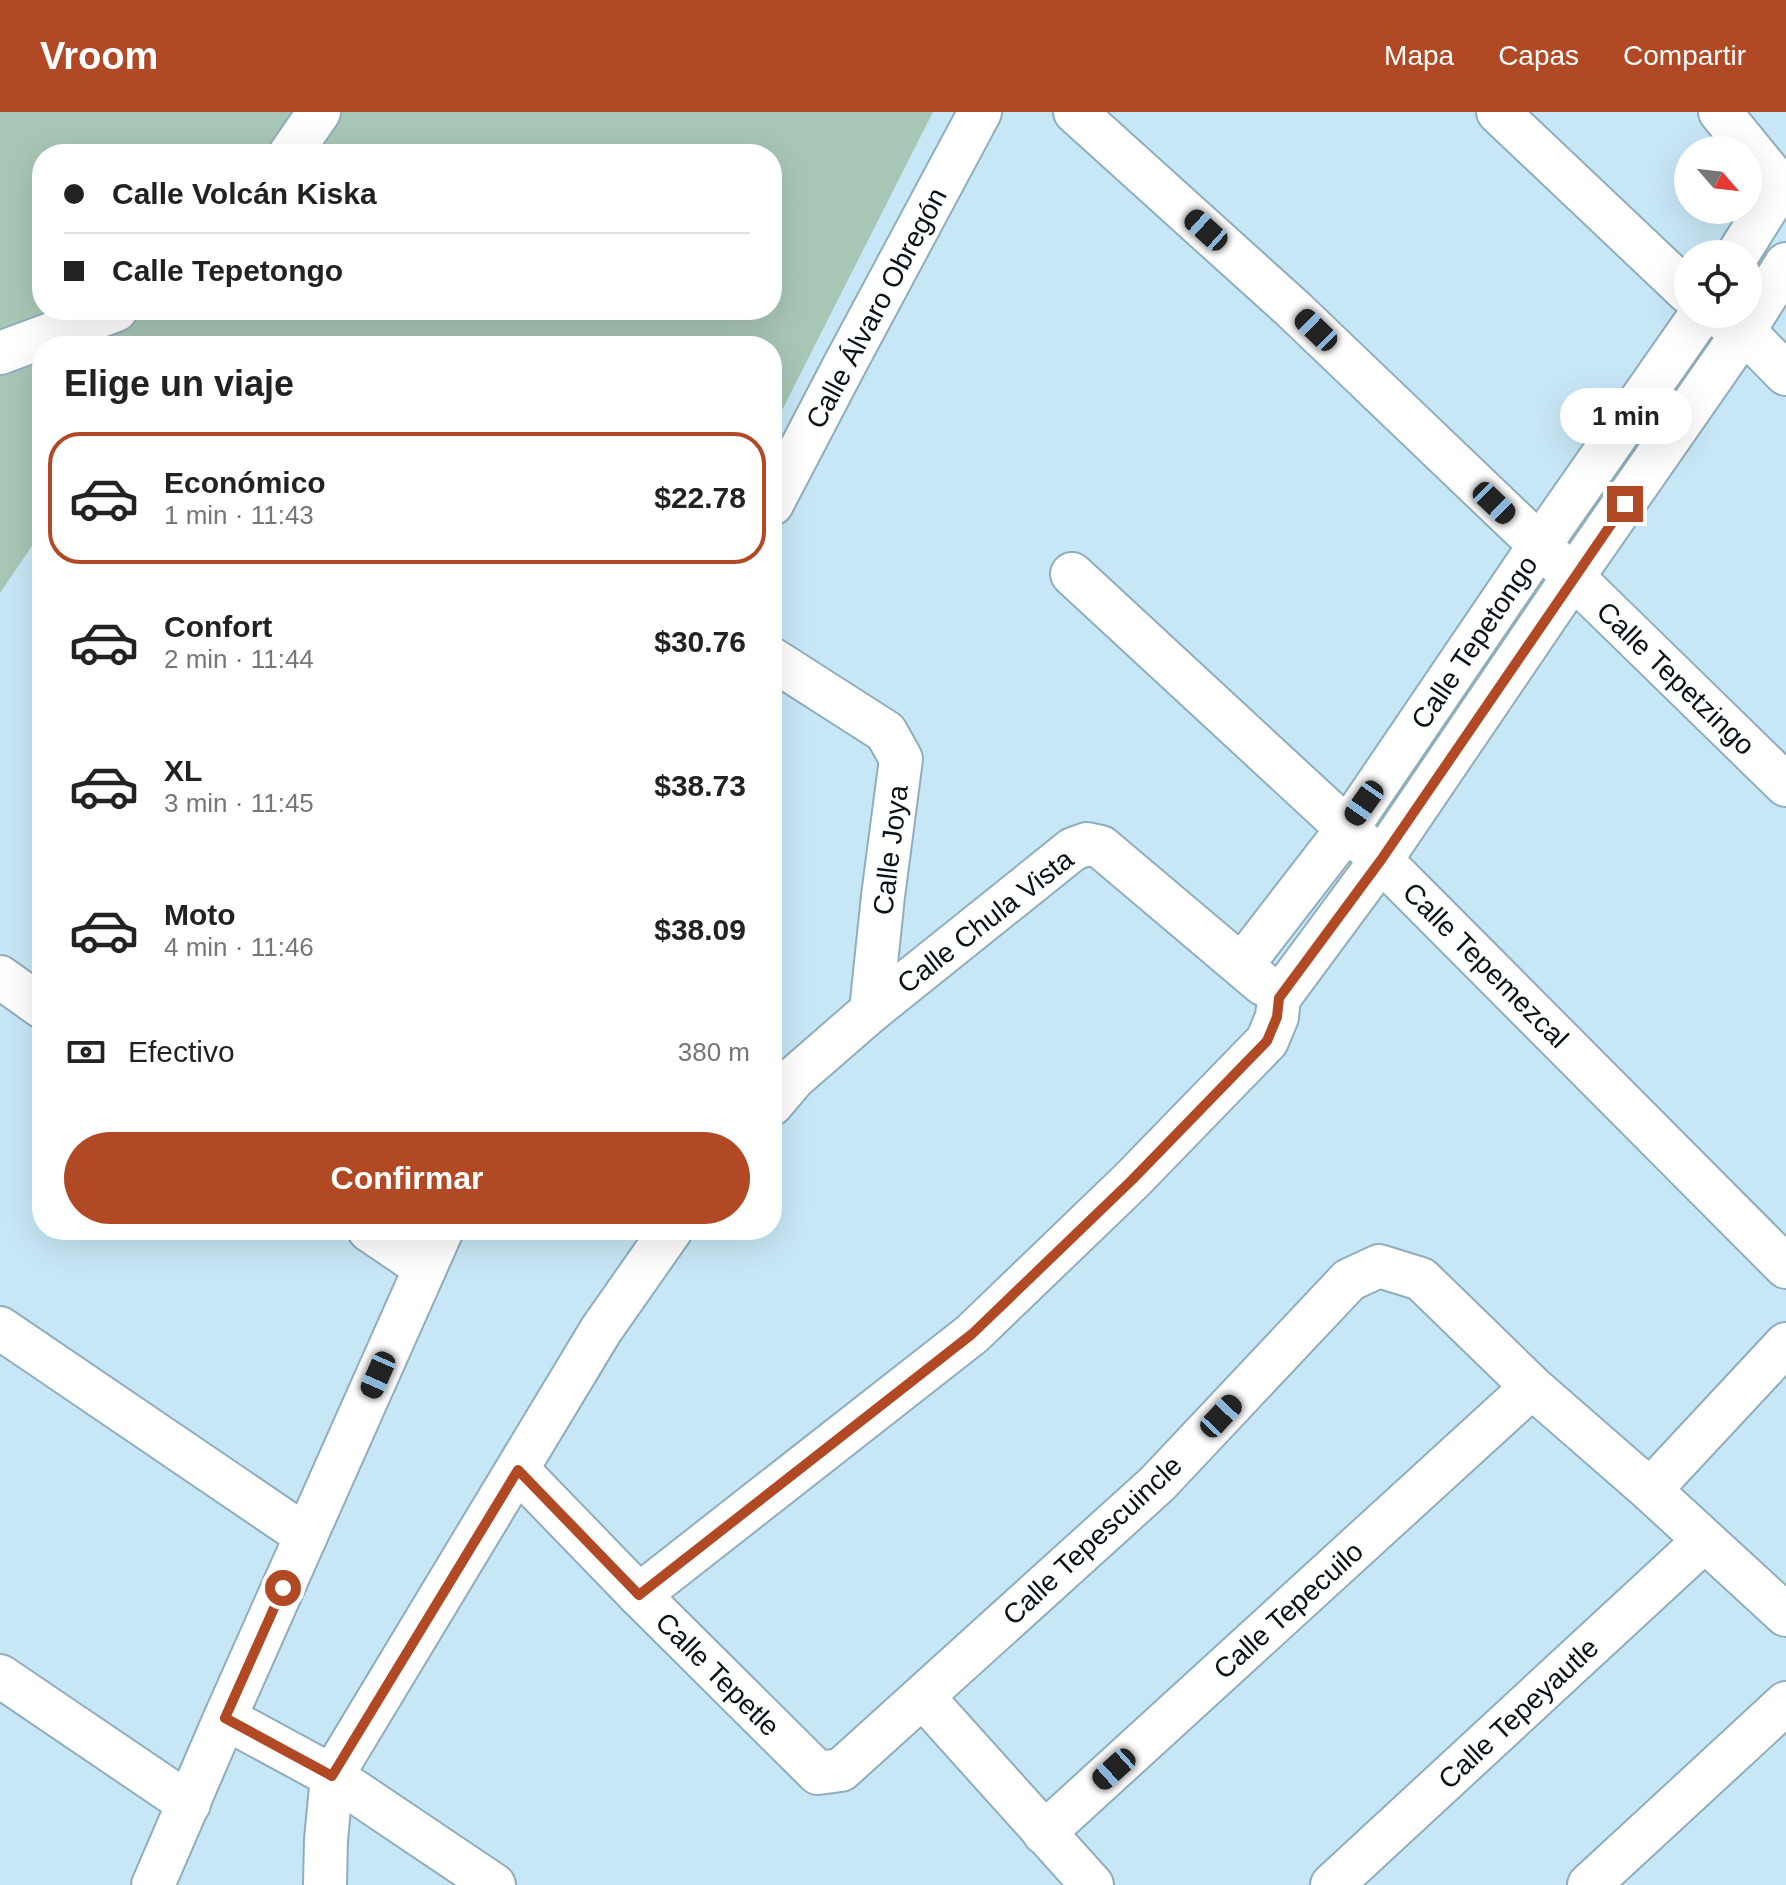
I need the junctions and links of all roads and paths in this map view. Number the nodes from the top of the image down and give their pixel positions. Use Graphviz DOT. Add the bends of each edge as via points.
graph roads {
  1 [pos="319,112"];
  2 [pos="980,112"];
  3 [pos="1075,112"];
  4 [pos="1498,112"];
  5 [pos="1720,112"];
  6 [pos="297,144"];
  7 [pos="1784,189"];
  8 [pos="1748,240"];
  9 [pos="1786,264"];
  10 [pos="1674,279"];
  11 [pos="1762,289"];
  12 [pos="89,320"];
  13 [pos="1691,328"];
  14 [pos="1726,328"];
  15 [pos="1736,328"];
  16 [pos="46,336"];
  17 [pos="32,341"];
  18 [pos="0,353"];
  19 [pos="1786,374"];
  20 [pos="782,485"];
  21 [pos="1539,546"];
  22 [pos="1072,574"];
  23 [pos="1573,577"];
  24 [pos="782,665"];
  25 [pos="1786,785"];
  26 [pos="1347,829"];
  27 [pos="1381,860"];
  28 [pos="1242,965"];
  29 [pos="0,977"];
  30 [pos="1279,998"];
  31 [pos="32,1000"];
  32 [pos="871,1011"];
  33 [pos="782,1092"];
  34 [pos="384,1240"];
  35 [pos="438,1240"];
  36 [pos="664,1240"];
  37 [pos="1786,1267"];
  38 [pos="425,1268"];
  39 [pos="0,1328"];
  40 [pos="1786,1344"];
  41 [pos="1532,1387"];
  42 [pos="518,1470"];
  43 [pos="1650,1490"];
  44 [pos="306,1536"];
  45 [pos="1704,1541"];
  46 [pos="639,1595"];
  47 [pos="1786,1615"];
  48 [pos="0,1676"];
  49 [pos="923,1697"];
  50 [pos="1786,1703"];
  51 [pos="225,1718"];
  52 [pos="818,1773"];
  53 [pos="332,1776"];
  54 [pos="189,1804"];
  55 [pos="1044,1833"];
  56 [pos="153,1885"];
  57 [pos="325,1885"];
  58 [pos="494,1885"];
  59 [pos="1092,1885"];
  60 [pos="1332,1885"];
  61 [pos="1589,1885"];
  1 -- 6 [label="street"];
  2 -- 20 [label="street, Calle Álvaro Obregón"];
  3 -- 21 [label="street, Calle Tepetzingo" via="1293,309"];
  4 -- 10 [label="street"];
  5 -- 7 [label="street"];
  7 -- 8 [label="street"];
  9 -- 11 [label="street, Calle Tepetongo"];
  12 -- 16 [label="street"];
  13 -- 21 [label="street, Calle Tepetongo"];
  14 -- 23 [label="street, Calle Tepetongo"];
  15 -- 19 [label="street"];
  17 -- 18 [label="street"];
  21 -- 23 [label="street, Calle Tepetzingo"];
  21 -- 26 [label="street, Calle Tepetongo"];
  22 -- 26 [label="street, Calle Tepemezcal"];
  23 -- 25 [label="street, Calle Tepetzingo"];
  23 -- 27 [label="street, Calle Tepetongo"];
  24 -- 32 [label="street, Calle Joya" via="886,732 901,759"];
  26 -- 27 [label="street, Calle Tepemezcal"];
  26 -- 28 [label="street, Calle Tepetongo"];
  27 -- 30 [label="street, Calle Tepetongo"];
  27 -- 37 [label="street, Calle Tepemezcal"];
  28 -- 30 [label="street, Calle Chula Vista"];
  28 -- 32 [label="street, Calle Chula Vista" via="1101,847 1087,844 1073,849"];
  29 -- 31 [label="street"];
  30 -- 46 [label="street" via="1267,1041 972,1334"];
  32 -- 33 [label="street, Calle Chula Vista"];
  34 -- 38 [label="street"];
  35 -- 38 [label="street"];
  36 -- 42 [label="street" via="601,1330"];
  38 -- 44 [label="street"];
  39 -- 44 [label="street"];
  40 -- 43 [label="street"];
  41 -- 43 [label="street, Calle Tepescuincle"];
  41 -- 49 [label="street, Calle Tepescuincle" via="1421,1279 1379,1266 1349,1280 1157,1484"];
  41 -- 55 [label="street, Calle Tepecuilo"];
  42 -- 46 [label="street, Calle Tepetle"];
  42 -- 53 [label="street"];
  43 -- 45 [label="street, Calle Tepescuincle"];
  44 -- 51 [label="street"];
  45 -- 47 [label="street, Calle Tepescuincle"];
  45 -- 60 [label="street, Calle Tepeyautle"];
  46 -- 52 [label="street, Calle Tepetle"];
  48 -- 54 [label="street"];
  49 -- 52 [label="street, Calle Tepescuincle" via="841,1770"];
  49 -- 55 [label="street"];
  50 -- 61 [label="street"];
  51 -- 53 [label="street"];
  51 -- 54 [label="street"];
  53 -- 57 [label="street"];
  53 -- 58 [label="street"];
  54 -- 56 [label="street"];
  55 -- 59 [label="street"];
}
